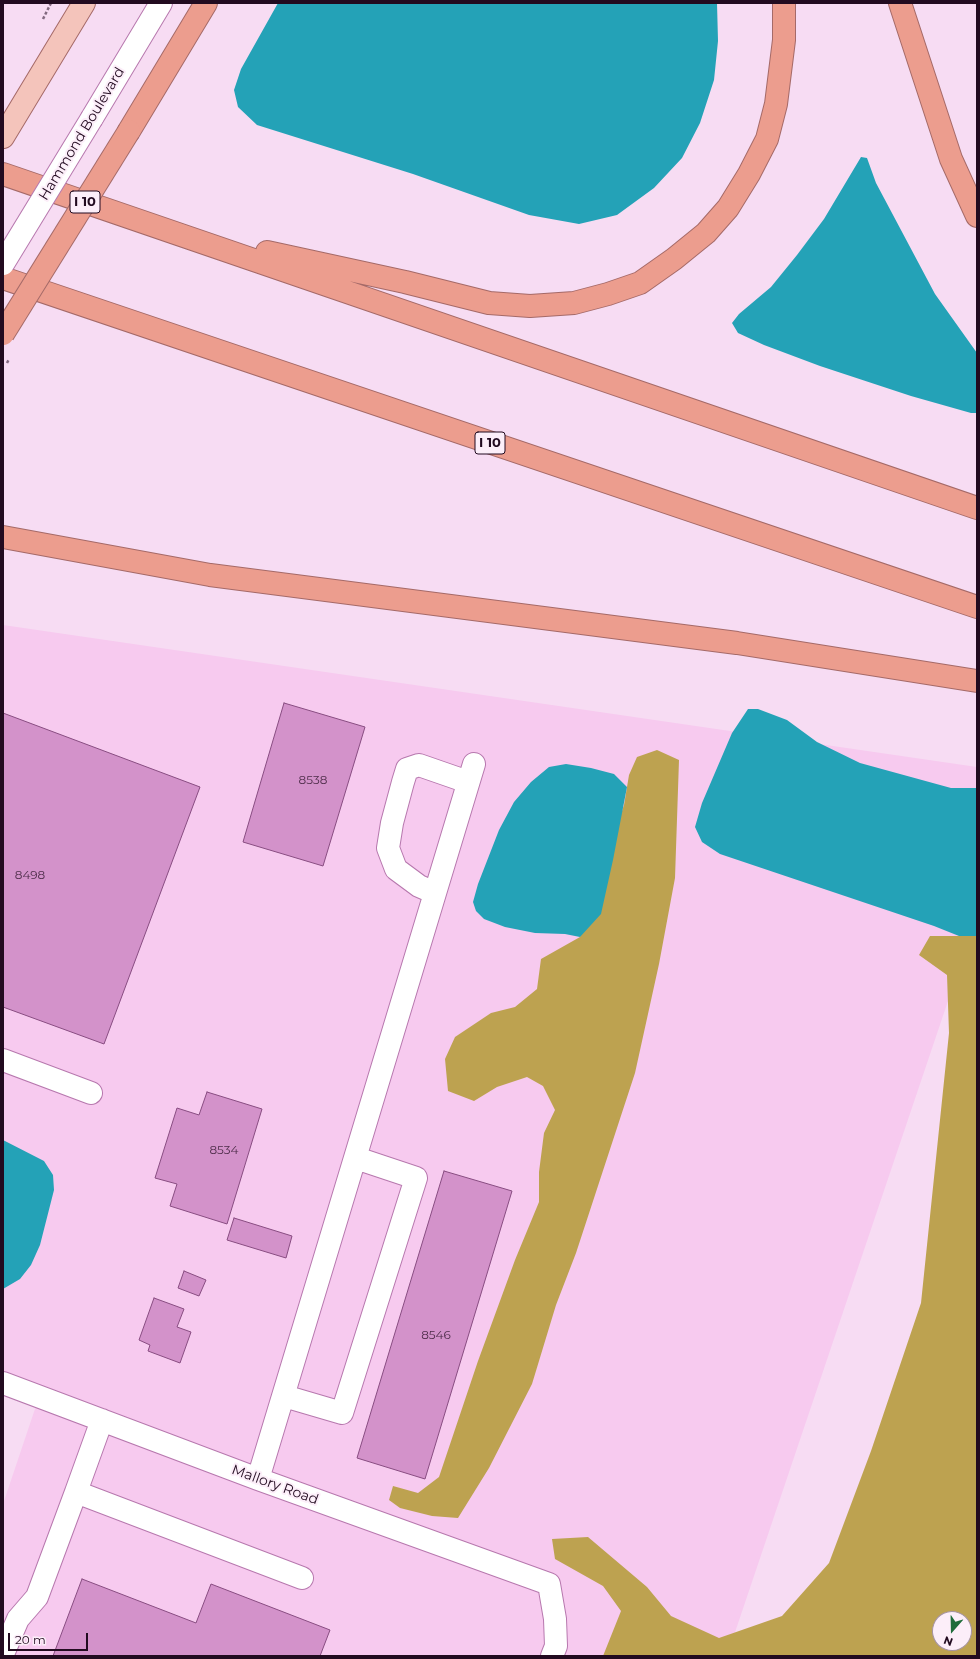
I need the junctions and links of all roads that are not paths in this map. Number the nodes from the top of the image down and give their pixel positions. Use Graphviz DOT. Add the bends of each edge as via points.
graph roads {
  1 [pos="84,3"];
  2 [pos="161,3"];
  3 [pos="206,3"];
  4 [pos="784,3"];
  5 [pos="900,3"];
  6 [pos="3,137"];
  7 [pos="3,174"];
  8 [pos="977,216"];
  9 [pos="168,231"];
  10 [pos="3,264"];
  11 [pos="3,278"];
  12 [pos="3,334"];
  13 [pos="977,508"];
  14 [pos="4,537"];
  15 [pos="977,607"];
  16 [pos="977,681"];
  17 [pos="435,893"];
  18 [pos="3,1060"];
  19 [pos="91,1093"];
  20 [pos="356,1158"];
  21 [pos="3,1383"];
  22 [pos="284,1396"];
  23 [pos="102,1420"];
  24 [pos="258,1480"];
  25 [pos="76,1492"];
  26 [pos="302,1578"];
  27 [pos="3,1654"];
  28 [pos="552,1656"];
  1 -- 6 [label="main road"];
  2 -- 10 [label="street, Hammond Boulevard, bridge"];
  3 -- 12 [label="highway, bridge"];
  4 -- 9 [label="highway" via="784,40 776,104 767,139 728,208 706,233 640,283 574,303 530,306 489,303 405,282"];
  5 -- 8 [label="highway" via="951,159"];
  7 -- 9 [label="highway, I 10"];
  9 -- 13 [label="highway, I 10"];
  11 -- 15 [label="highway, I 10"];
  14 -- 16 [label="highway" via="210,575 737,643"];
  17 -- 17 [label="street" via="471,773 419,765 408,768 392,823 388,848 396,869 419,886"];
  17 -- 20 [label="street"];
  18 -- 19 [label="street"];
  20 -- 22 [label="street"];
  20 -- 22 [label="street" via="416,1178 342,1413"];
  21 -- 23 [label="street, Mallory Road"];
  22 -- 24 [label="street"];
  23 -- 24 [label="street, Mallory Road"];
  23 -- 25 [label="street"];
  24 -- 28 [label="street, Mallory Road" via="549,1584 556,1619 556,1646"];
  25 -- 26 [label="street"];
  25 -- 27 [label="street" via="37,1597 18,1619"];
}
